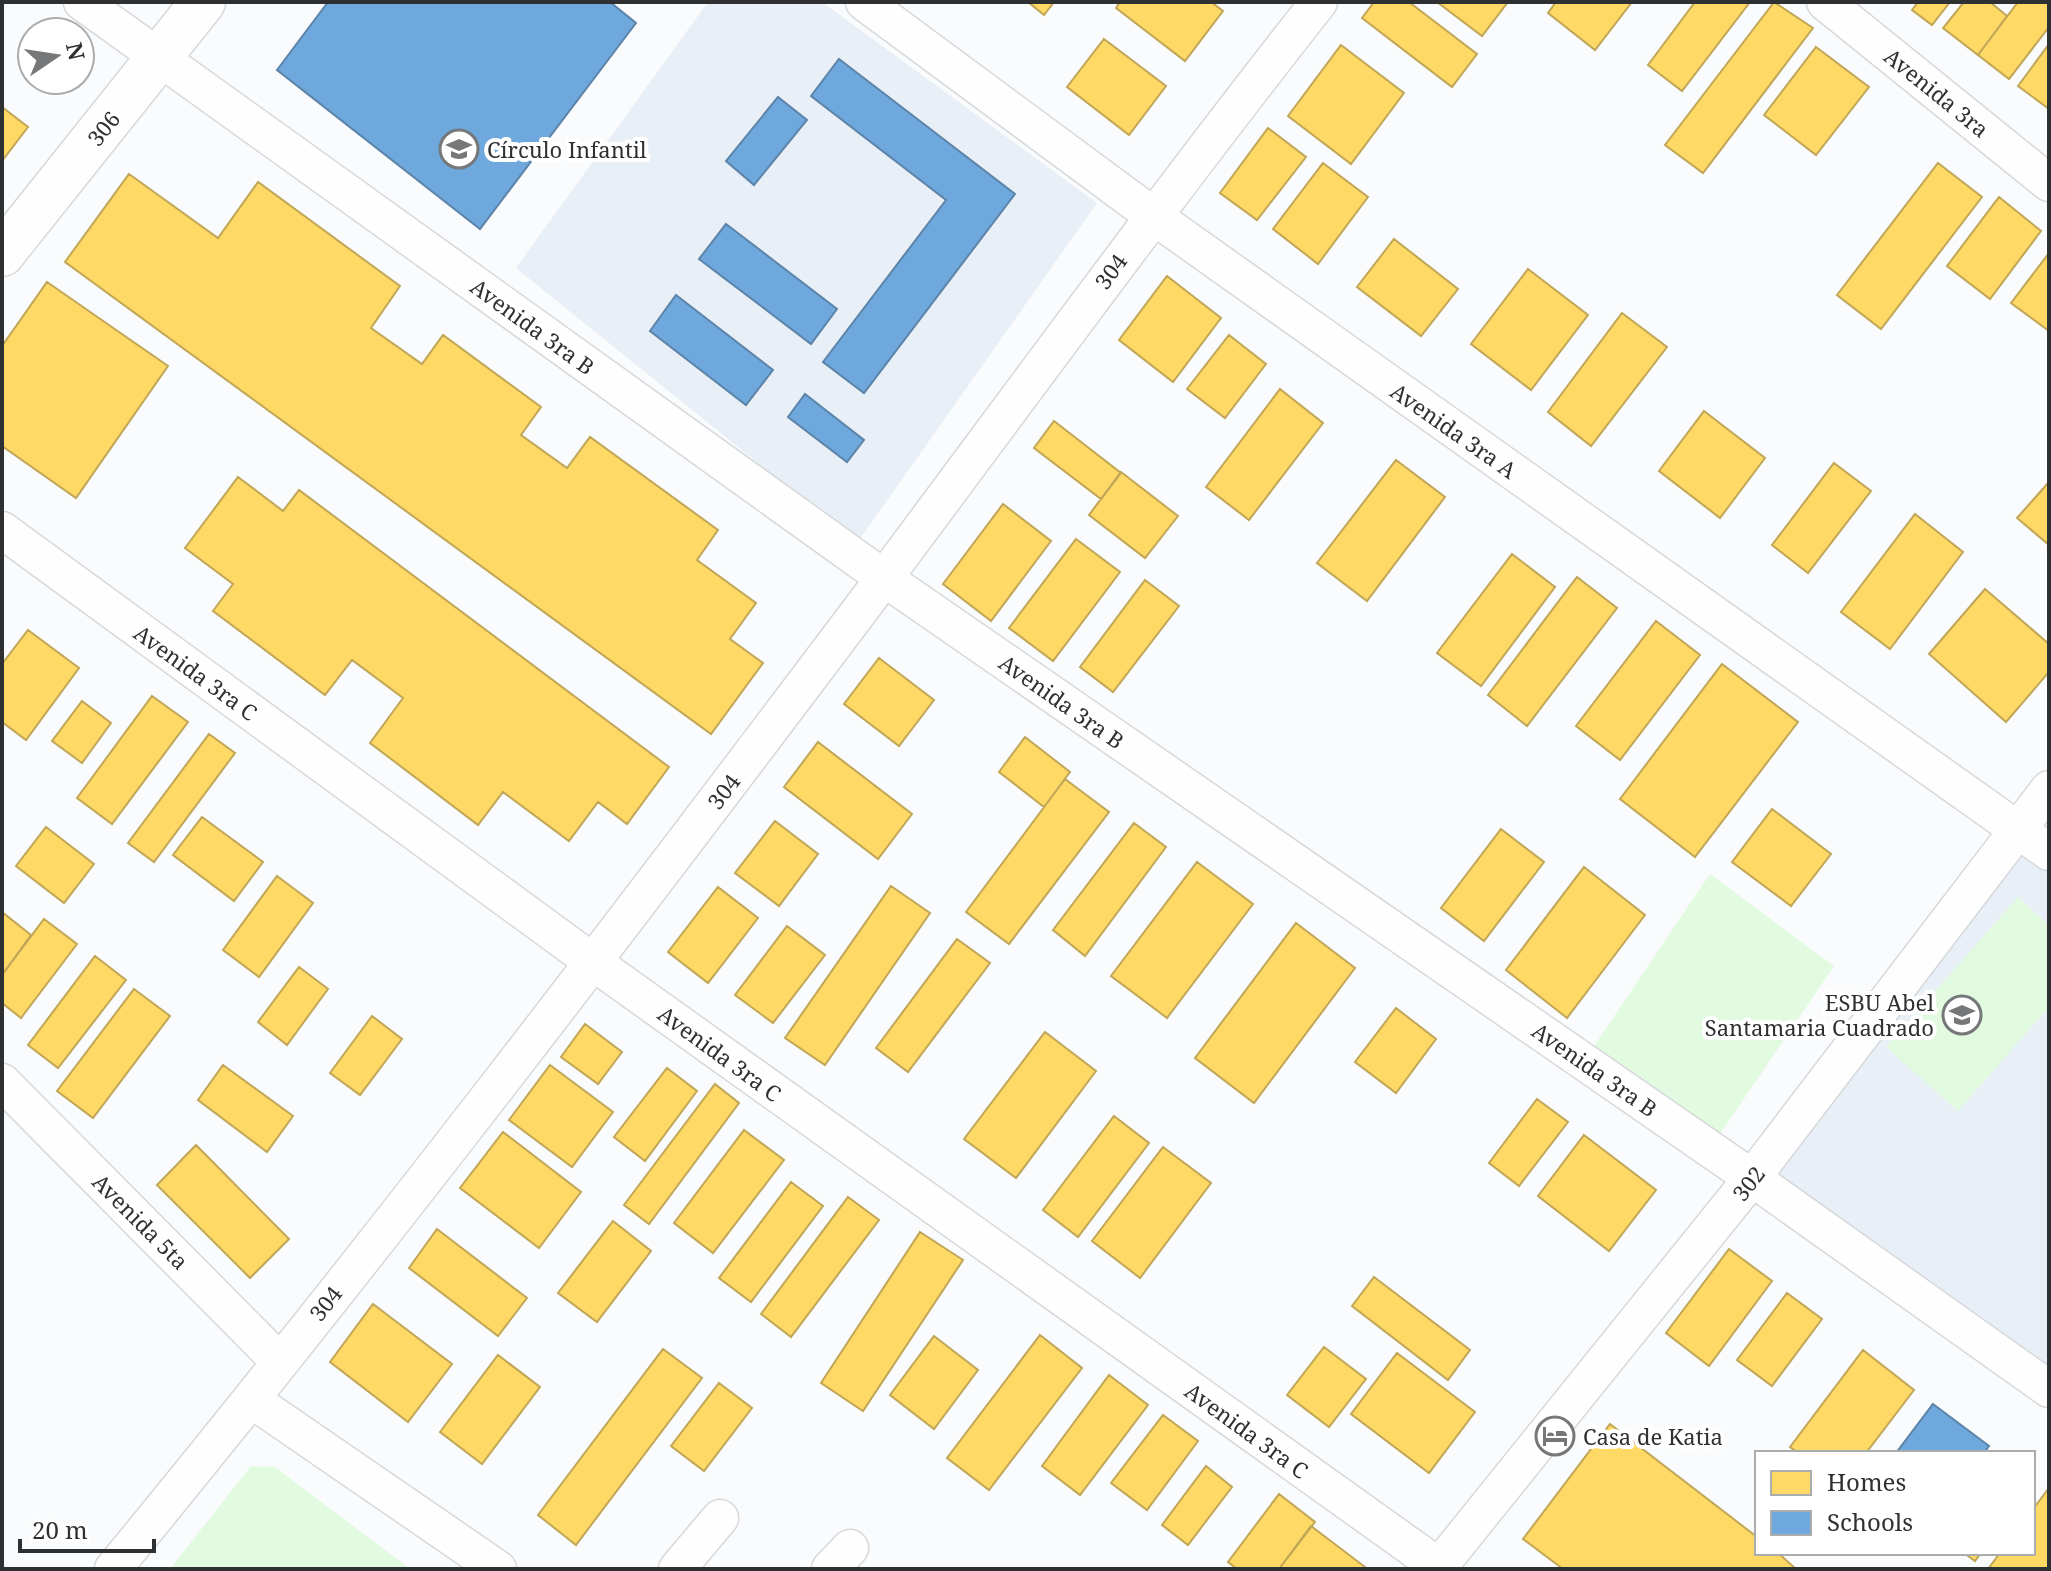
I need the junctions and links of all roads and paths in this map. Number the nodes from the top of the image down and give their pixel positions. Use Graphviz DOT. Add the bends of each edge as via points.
graph roads {
  1 [pos="82,2"];
  2 [pos="203,2"];
  3 [pos="864,2"];
  4 [pos="1319,2"];
  5 [pos="1825,2"];
  6 [pos="160,57"];
  7 [pos="2049,183"];
  8 [pos="1152,215"];
  9 [pos="2,254"];
  10 [pos="2,530"];
  11 [pos="884,578"];
  12 [pos="2049,789"];
  13 [pos="2016,829"];
  14 [pos="2049,852"];
  15 [pos="593,962"];
  16 [pos="2,1082"];
  17 [pos="1752,1178"];
  18 [pos="279,1361"];
  19 [pos="2049,1389"];
  20 [pos="252,1400"];
  21 [pos="720,1518"];
  22 [pos="1439,1568"];
  23 [pos="113,1569"];
  24 [pos="498,1569"];
  25 [pos="677,1569"];
  1 -- 6 [label="street, Avenida 3ra B"];
  2 -- 6 [label="street, 306"];
  3 -- 8 [label="street, Avenida 3ra A"];
  4 -- 8 [label="street, 304"];
  5 -- 7 [label="street, Avenida 3ra"];
  6 -- 9 [label="street, 306"];
  6 -- 11 [label="street, Avenida 3ra B"];
  8 -- 11 [label="street, 304"];
  8 -- 13 [label="street, Avenida 3ra A"];
  10 -- 15 [label="street, Avenida 3ra C"];
  11 -- 15 [label="street, 304"];
  11 -- 17 [label="street, Avenida 3ra B"];
  12 -- 13 [label="street, 302"];
  13 -- 14 [label="street, Avenida 3ra A"];
  13 -- 17 [label="street, 302"];
  15 -- 18 [label="street, 304"];
  15 -- 22 [label="street, Avenida 3ra C"];
  16 -- 18 [label="street, Avenida 5ta"];
  17 -- 19 [label="street, Avenida 3ra B"];
  17 -- 22 [label="street, 302"];
  18 -- 20 [label="street, 304"];
  20 -- 23 [label="street, 304"];
  20 -- 24 [label="street"];
  21 -- 25 [label="street"];
}
